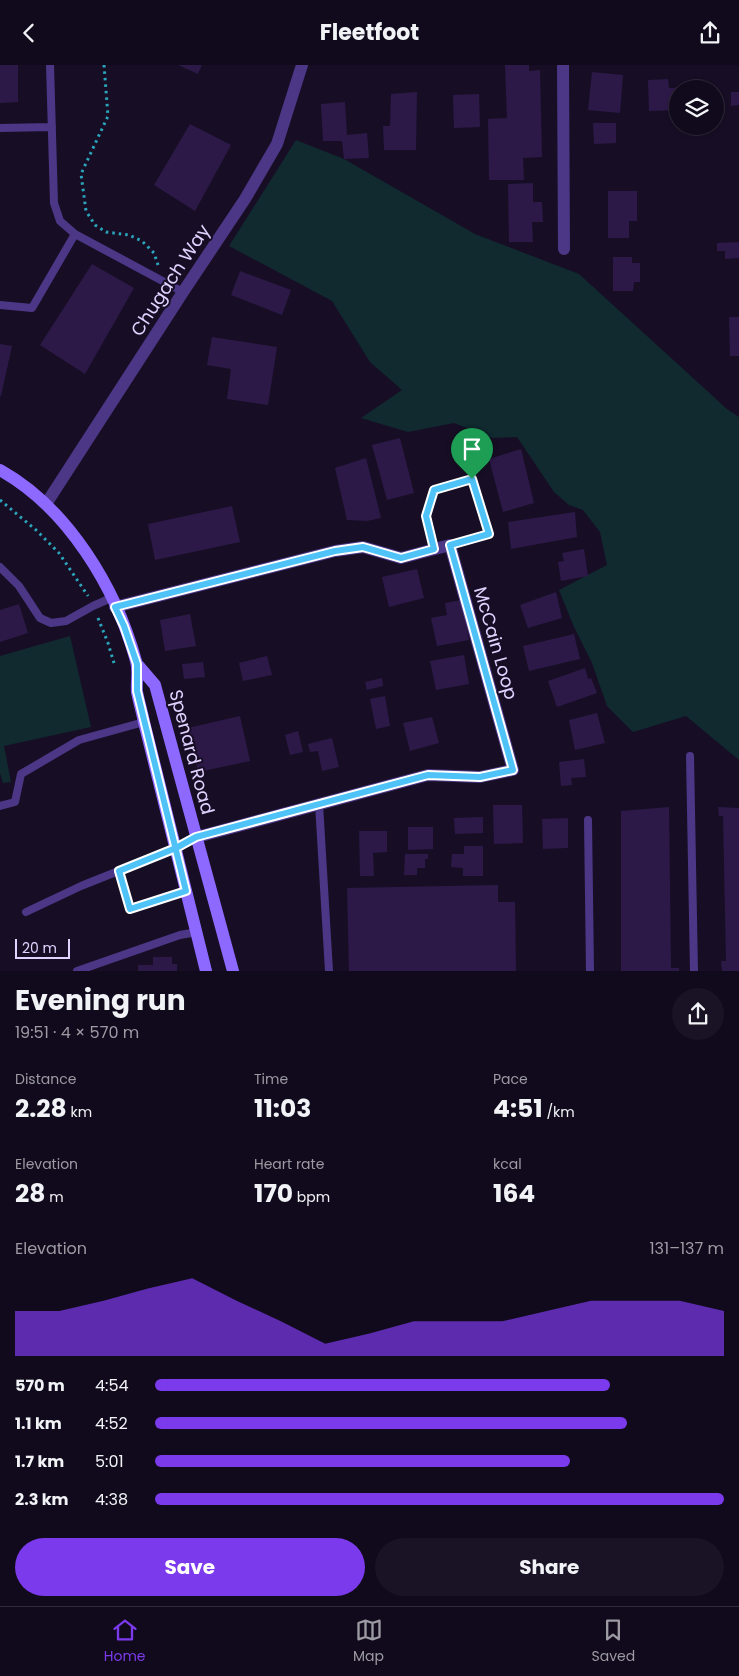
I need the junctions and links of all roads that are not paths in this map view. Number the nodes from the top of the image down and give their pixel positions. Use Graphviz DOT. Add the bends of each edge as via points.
graph roads {
  1 [pos="50,65"];
  2 [pos="302,65"];
  3 [pos="563,65"];
  4 [pos="52,127"];
  5 [pos="0,128"];
  6 [pos="75,234"];
  7 [pos="564,249"];
  8 [pos="183,292"];
  9 [pos="0,305"];
  10 [pos="0,470"];
  11 [pos="46,504"];
  12 [pos="450,545"];
  13 [pos="434,549"];
  14 [pos="0,567"];
  15 [pos="113,603"];
  16 [pos="137,664"];
  17 [pos="144,722"];
  18 [pos="690,756"];
  19 [pos="320,804"];
  20 [pos="0,806"];
  21 [pos="588,820"];
  22 [pos="196,837"];
  23 [pos="176,848"];
  24 [pos="119,871"];
  25 [pos="186,891"];
  26 [pos="26,912"];
  27 [pos="197,932"];
  28 [pos="77,971"];
  29 [pos="206,971"];
  30 [pos="233,971"];
  31 [pos="329,971"];
  32 [pos="590,971"];
  33 [pos="694,971"];
  1 -- 4 [label="lane"];
  2 -- 8 [label="street, Chugach Way" via="277,144"];
  3 -- 7 [label="street"];
  4 -- 5 [label="lane"];
  4 -- 6 [label="lane" via="54,203 60,221"];
  6 -- 8 [label="lane"];
  6 -- 9 [label="lane" via="32,308"];
  8 -- 11 [label="street, Chugach Way"];
  10 -- 11 [label="main road, Spenard Road"];
  11 -- 15 [label="main road, Spenard Road" via="76,536 95,565"];
  12 -- 13 [label="street"];
  12 -- 13 [label="lane" via="489,534 472,479 434,490 426,516"];
  12 -- 19 [label="street, McCain Loop" via="513,770 480,777 428,775"];
  13 -- 15 [label="street" via="401,558 363,547 335,551"];
  14 -- 15 [label="lane" via="19,586 40,618 52,623 66,621 93,606"];
  15 -- 16 [label="main road, Spenard Road"];
  16 -- 17 [label="main road, Spenard Road" via="137,691"];
  16 -- 22 [label="main road, Spenard Road" via="155,685"];
  17 -- 20 [label="lane" via="79,740 21,774 15,802"];
  17 -- 23 [label="main road, Spenard Road"];
  18 -- 33 [label="lane"];
  19 -- 22 [label="street, McCain Loop"];
  19 -- 31 [label="lane"];
  21 -- 32 [label="lane"];
  22 -- 23 [label="lane"];
  22 -- 30 [label="main road, Spenard Road"];
  23 -- 24 [label="lane"];
  23 -- 25 [label="main road, Spenard Road"];
  24 -- 25 [label="lane" via="130,909"];
  24 -- 26 [label="lane"];
  25 -- 27 [label="main road, Spenard Road"];
  27 -- 28 [label="lane"];
  27 -- 29 [label="main road, Spenard Road"];
}
